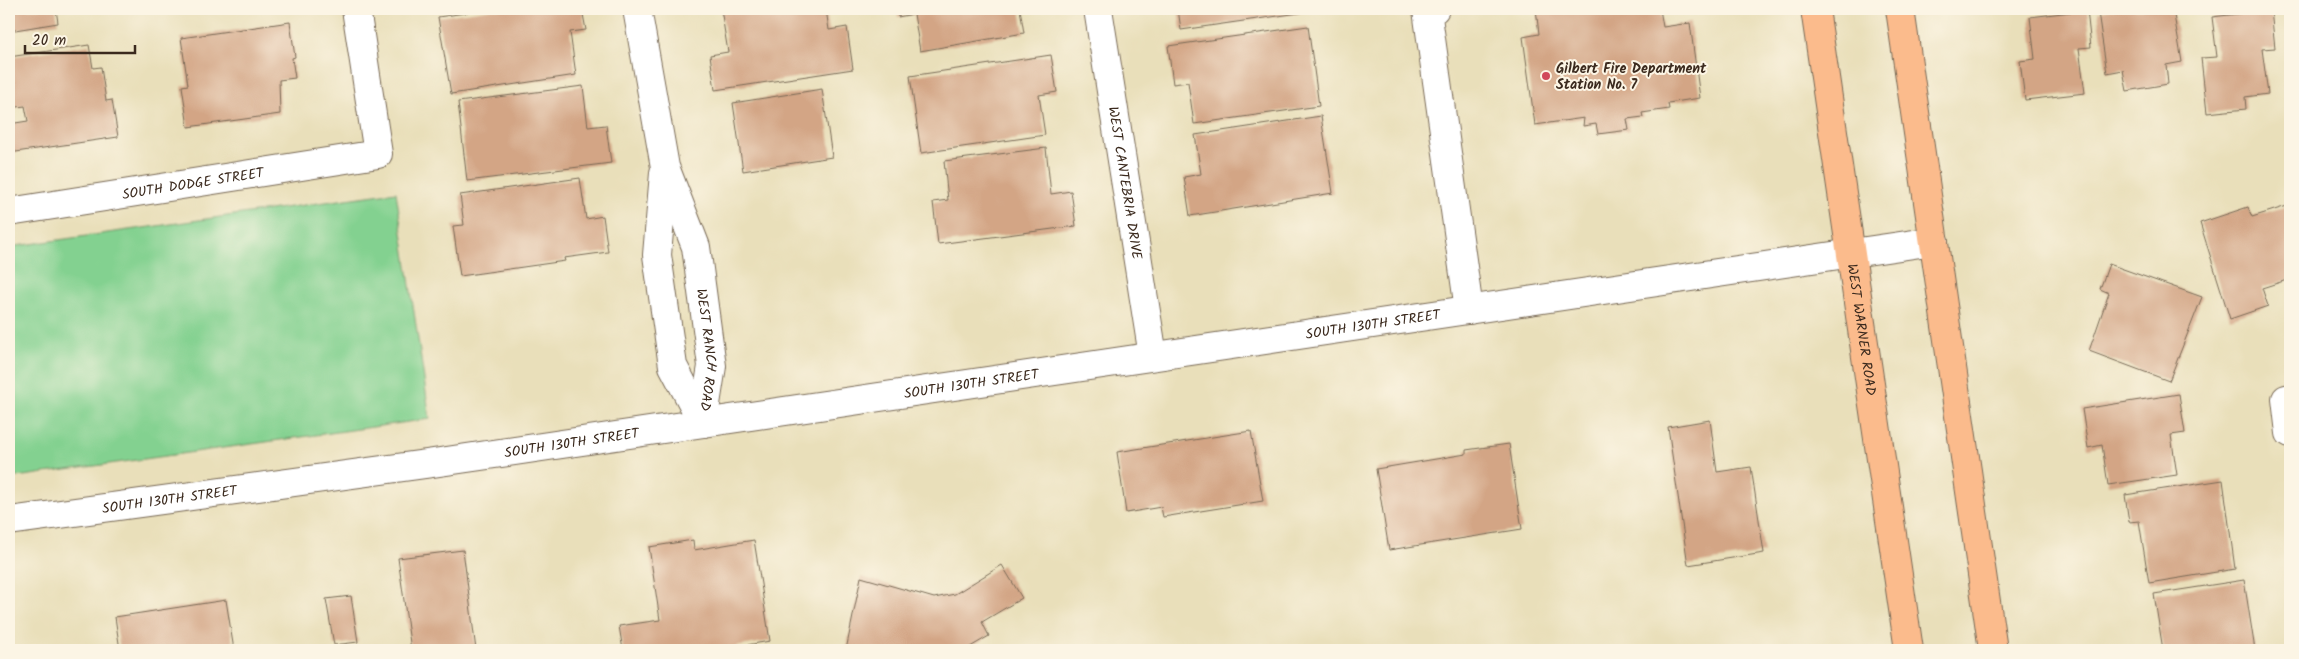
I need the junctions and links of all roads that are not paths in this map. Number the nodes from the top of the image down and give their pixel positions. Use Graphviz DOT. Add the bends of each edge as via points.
graph roads {
  1 [pos="356,9"];
  2 [pos="637,9"];
  3 [pos="1098,9"];
  4 [pos="1435,9"];
  5 [pos="1815,9"];
  6 [pos="1900,9"];
  7 [pos="665,166"];
  8 [pos="9,212"];
  9 [pos="1934,242"];
  10 [pos="1851,254"];
  11 [pos="1469,310"];
  12 [pos="1153,356"];
  13 [pos="2288,399"];
  14 [pos="703,423"];
  15 [pos="2290,433"];
  16 [pos="9,521"];
  17 [pos="1909,650"];
  18 [pos="1993,650"];
  1 -- 8 [label="street, SOUTH DODGE STREET" via="378,154"];
  2 -- 7 [label="street, WEST RANCH ROAD"];
  3 -- 12 [label="street, WEST CANTEBRIA DRIVE"];
  4 -- 11 [label="street" via="1427,10"];
  5 -- 10 [label="main road, WEST WARNER ROAD"];
  6 -- 9 [label="main road"];
  7 -- 14 [label="street, WEST RANCH ROAD" via="696,247 712,366"];
  7 -- 14 [label="street, WEST RANCH ROAD" via="657,255 673,366"];
  9 -- 10 [label="street, SOUTH 130TH STREET"];
  9 -- 18 [label="main road"];
  10 -- 11 [label="street, SOUTH 130TH STREET"];
  10 -- 17 [label="main road, WEST WARNER ROAD"];
  11 -- 12 [label="street, SOUTH 130TH STREET"];
  12 -- 14 [label="street, SOUTH 130TH STREET"];
  13 -- 15 [label="street"];
  14 -- 16 [label="street, SOUTH 130TH STREET"];
}
